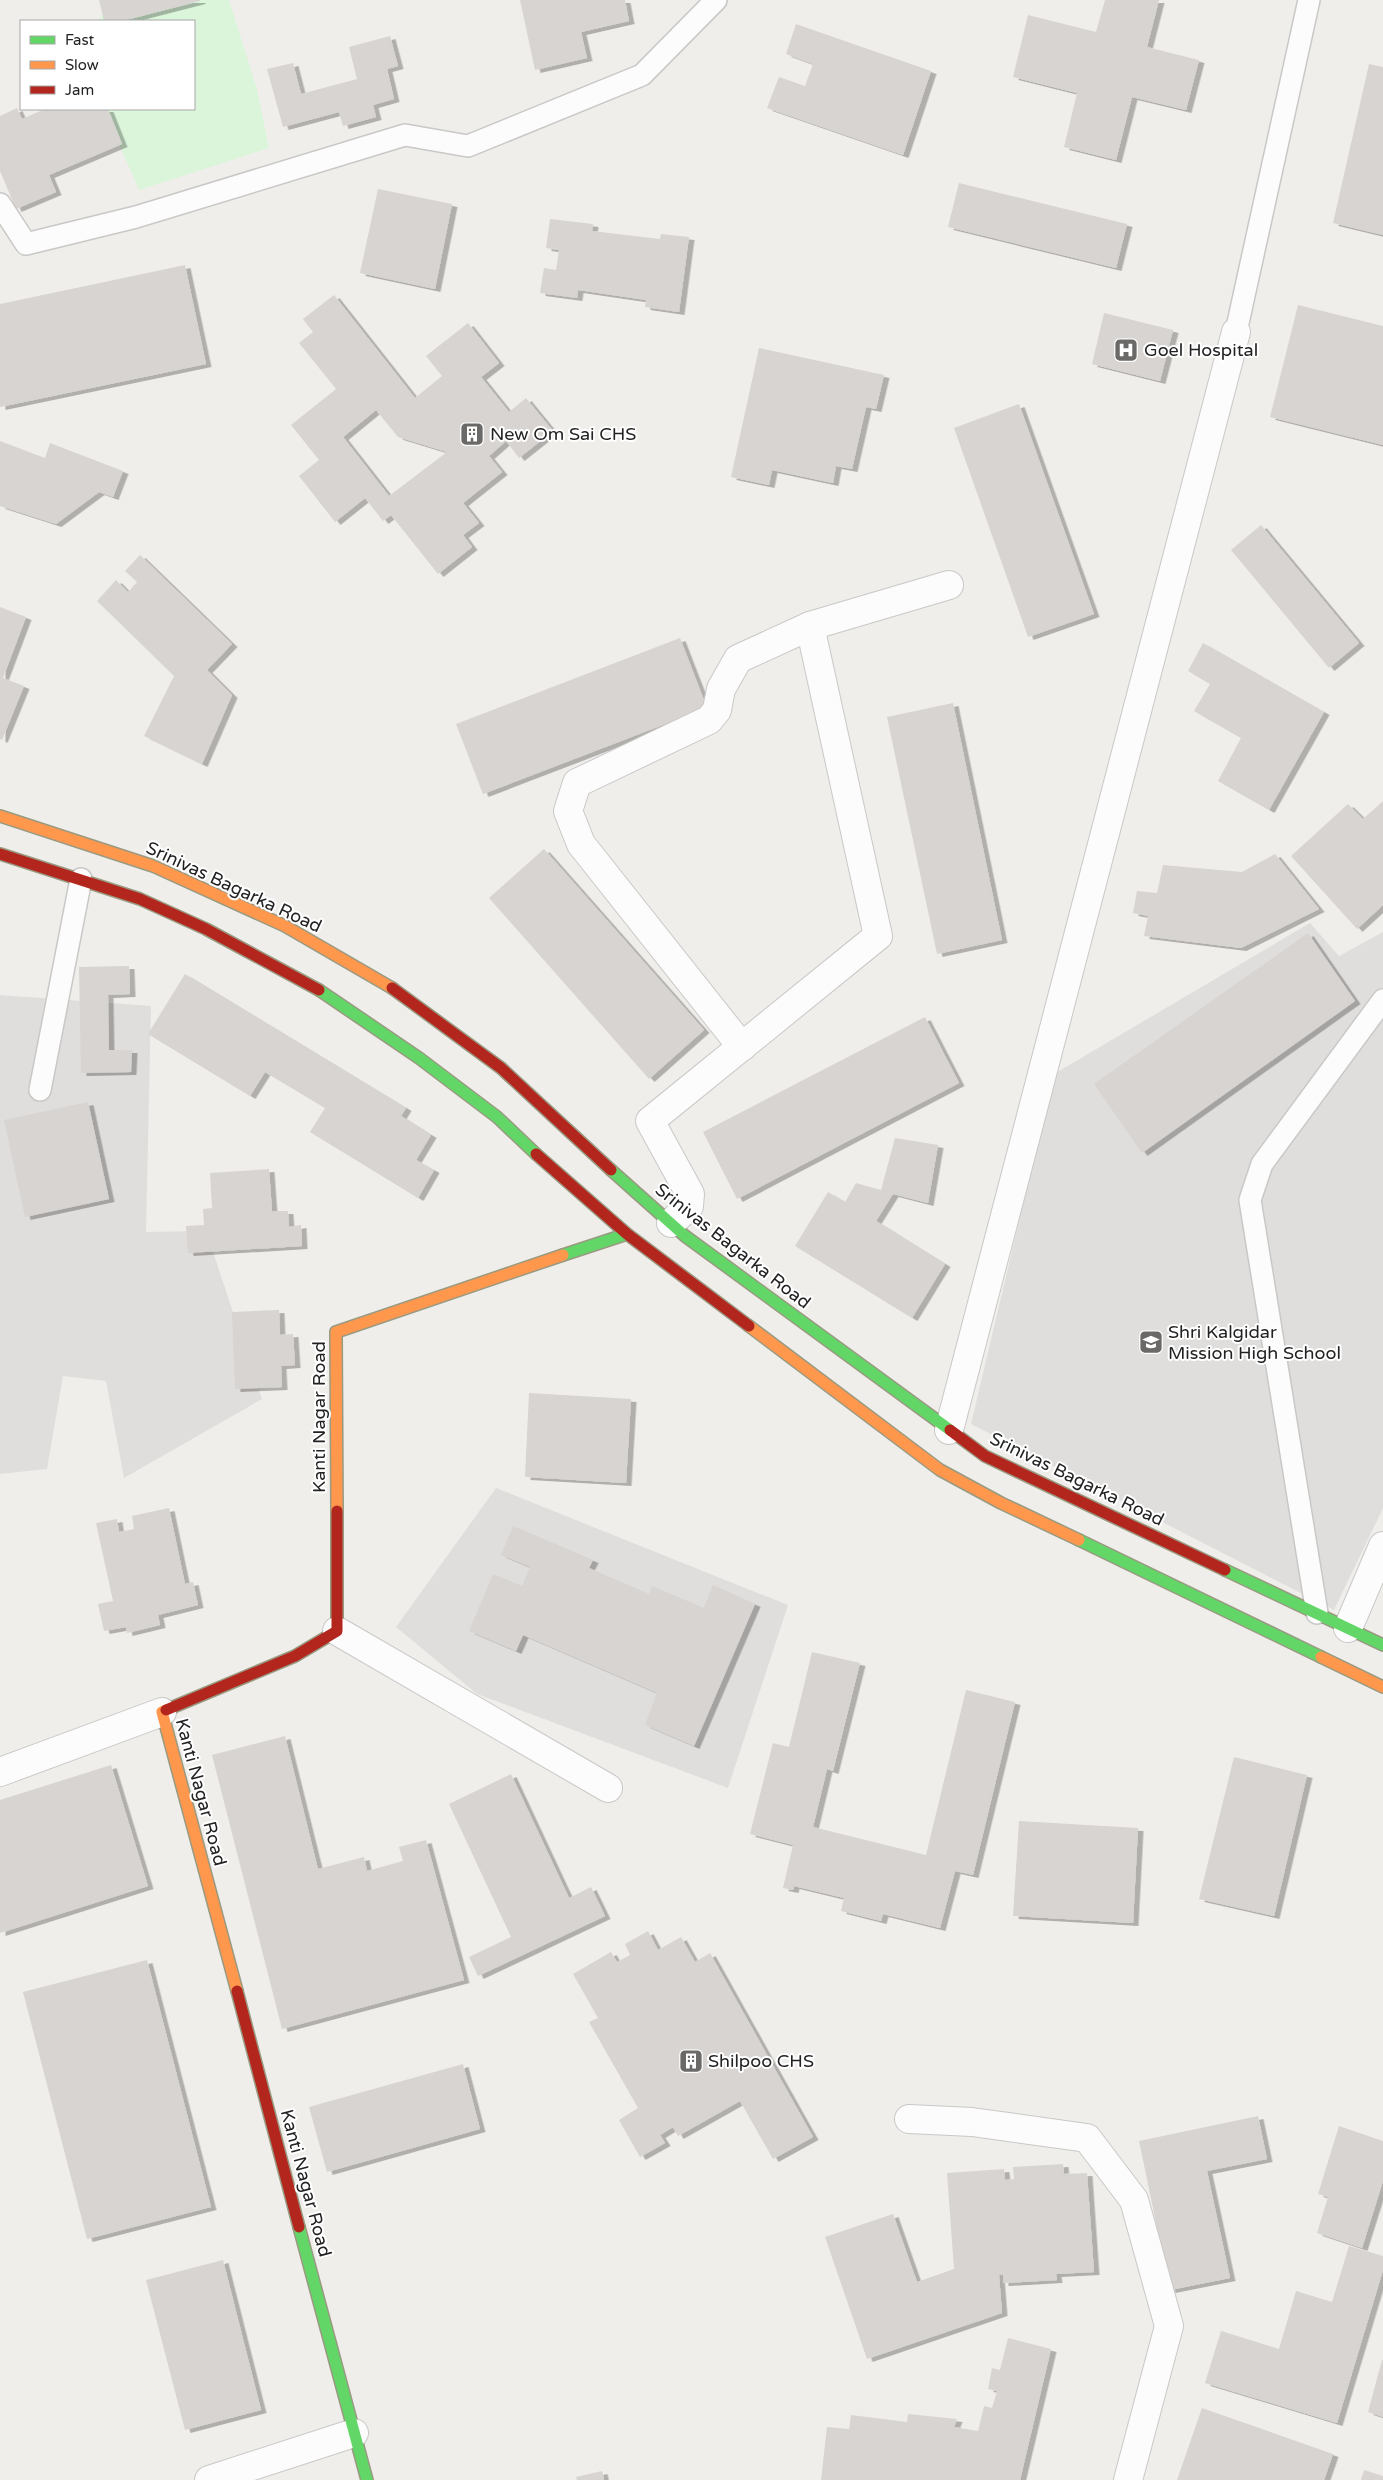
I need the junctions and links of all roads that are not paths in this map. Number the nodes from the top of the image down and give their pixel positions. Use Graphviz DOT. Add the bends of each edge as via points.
graph roads {
  1 [pos="716,0"];
  2 [pos="1309,0"];
  3 [pos="0,204"];
  4 [pos="1236,332"];
  5 [pos="949,585"];
  6 [pos="810,626"];
  7 [pos="0,816"];
  8 [pos="0,854"];
  9 [pos="81,879"];
  10 [pos="1383,1000"];
  11 [pos="742,1047"];
  12 [pos="40,1090"];
  13 [pos="671,1223"];
  14 [pos="627,1234"];
  15 [pos="948,1430"];
  16 [pos="1383,1546"];
  17 [pos="1317,1613"];
  18 [pos="1348,1628"];
  19 [pos="337,1631"];
  20 [pos="1383,1645"];
  21 [pos="1383,1687"];
  22 [pos="162,1712"];
  23 [pos="0,1772"];
  24 [pos="608,1788"];
  25 [pos="908,2119"];
  26 [pos="354,2433"];
  27 [pos="209,2480"];
  28 [pos="367,2480"];
  29 [pos="1128,2480"];
  1 -- 3 [label="lane" via="642,74 468,146 405,135 136,217 26,244"];
  2 -- 4 [label="lane"];
  4 -- 15 [label="street"];
  5 -- 6 [label="street"];
  6 -- 11 [label="street" via="878,936"];
  6 -- 11 [label="street" via="738,659 721,689 717,710 709,720 577,782 568,811 581,844"];
  7 -- 13 [label="street, Srinivas Bagarka Road" via="152,870 285,926 389,986 502,1068"];
  8 -- 9 [label="street"];
  9 -- 12 [label="lane"];
  9 -- 14 [label="street" via="142,895 329,996 497,1117 563,1180"];
  10 -- 17 [label="lane" via="1262,1164 1250,1200"];
  11 -- 13 [label="street" via="650,1121 690,1194 689,1206"];
  13 -- 15 [label="street, Srinivas Bagarka Road"];
  14 -- 19 [label="street, Kanti Nagar Road" via="336,1332"];
  14 -- 21 [label="street" via="940,1470"];
  15 -- 17 [label="street, Srinivas Bagarka Road" via="985,1456"];
  16 -- 18 [label="street"];
  17 -- 18 [label="street, Srinivas Bagarka Road"];
  18 -- 20 [label="street, Srinivas Bagarka Road"];
  19 -- 22 [label="street, Kanti Nagar Road" via="295,1656"];
  19 -- 24 [label="street"];
  22 -- 23 [label="street"];
  22 -- 26 [label="street, Kanti Nagar Road"];
  25 -- 29 [label="street" via="972,2122 1087,2138 1134,2200 1170,2326"];
  26 -- 27 [label="street"];
  26 -- 28 [label="street, Kanti Nagar Road"];
}
